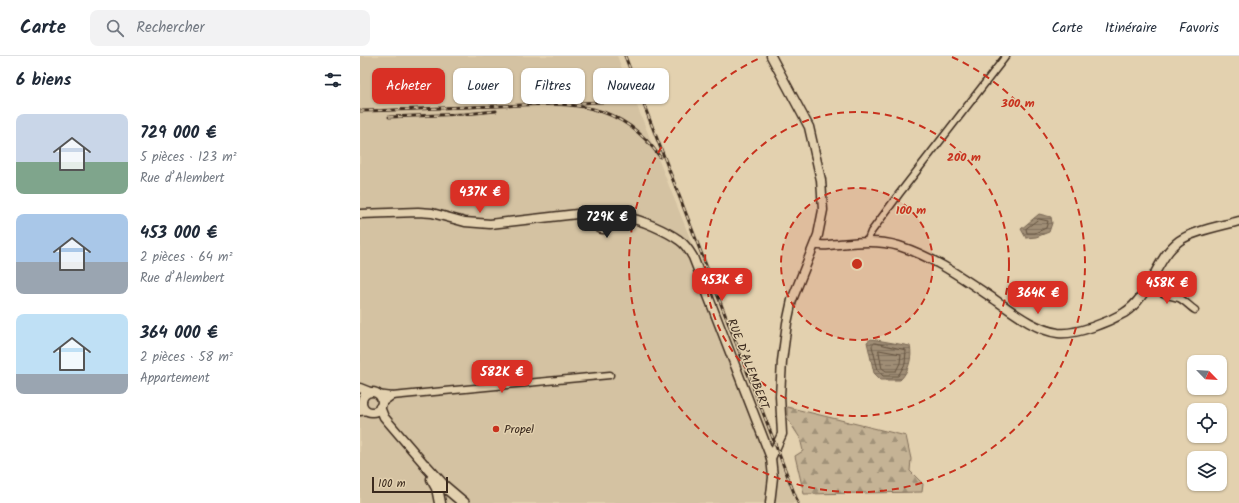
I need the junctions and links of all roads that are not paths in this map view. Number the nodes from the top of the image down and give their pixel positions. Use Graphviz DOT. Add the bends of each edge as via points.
graph roads {
  1 [pos="771,56"];
  2 [pos="1006,56"];
  3 [pos="360,214"];
  4 [pos="1239,221"];
  5 [pos="867,242"];
  6 [pos="815,244"];
  7 [pos="1149,285"];
  8 [pos="1195,310"];
  9 [pos="610,375"];
  10 [pos="360,388"];
  11 [pos="374,393"];
  12 [pos="392,396"];
  13 [pos="361,400"];
  14 [pos="373,409"];
  15 [pos="771,458"];
  16 [pos="426,466"];
  17 [pos="440,503"];
  18 [pos="464,503"];
  19 [pos="770,503"];
  1 -- 6 [label="street" via="803,113 814,144 823,194 821,224"];
  2 -- 5 [label="street" via="899,194 871,232"];
  3 -- 15 [label="street, RUE D’ALEMBERT" via="418,212 482,224 577,214 587,216 605,229 610,220 635,219 680,240 693,257"];
  4 -- 7 [label="street" via="1180,240 1169,251"];
  5 -- 6 [label="street"];
  5 -- 7 [label="street" via="898,246 924,256 1035,325 1058,333 1086,328 1115,318 1134,304"];
  6 -- 15 [label="street" via="792,300 787,323 780,389 782,434"];
  7 -- 8 [label="street" via="1161,294 1180,298"];
  9 -- 12 [label="street"];
  10 -- 11 [label="street"];
  11 -- 12 [label="street"];
  11 -- 13 [label="street"];
  11 -- 14 [label="street" via="381,399"];
  12 -- 14 [label="street"];
  13 -- 14 [label="street" via="363,407"];
  14 -- 16 [label="street" via="384,417"];
  15 -- 19 [label="street" via="773,477"];
  16 -- 17 [label="highway" via="437,488"];
  16 -- 18 [label="highway"];
}
